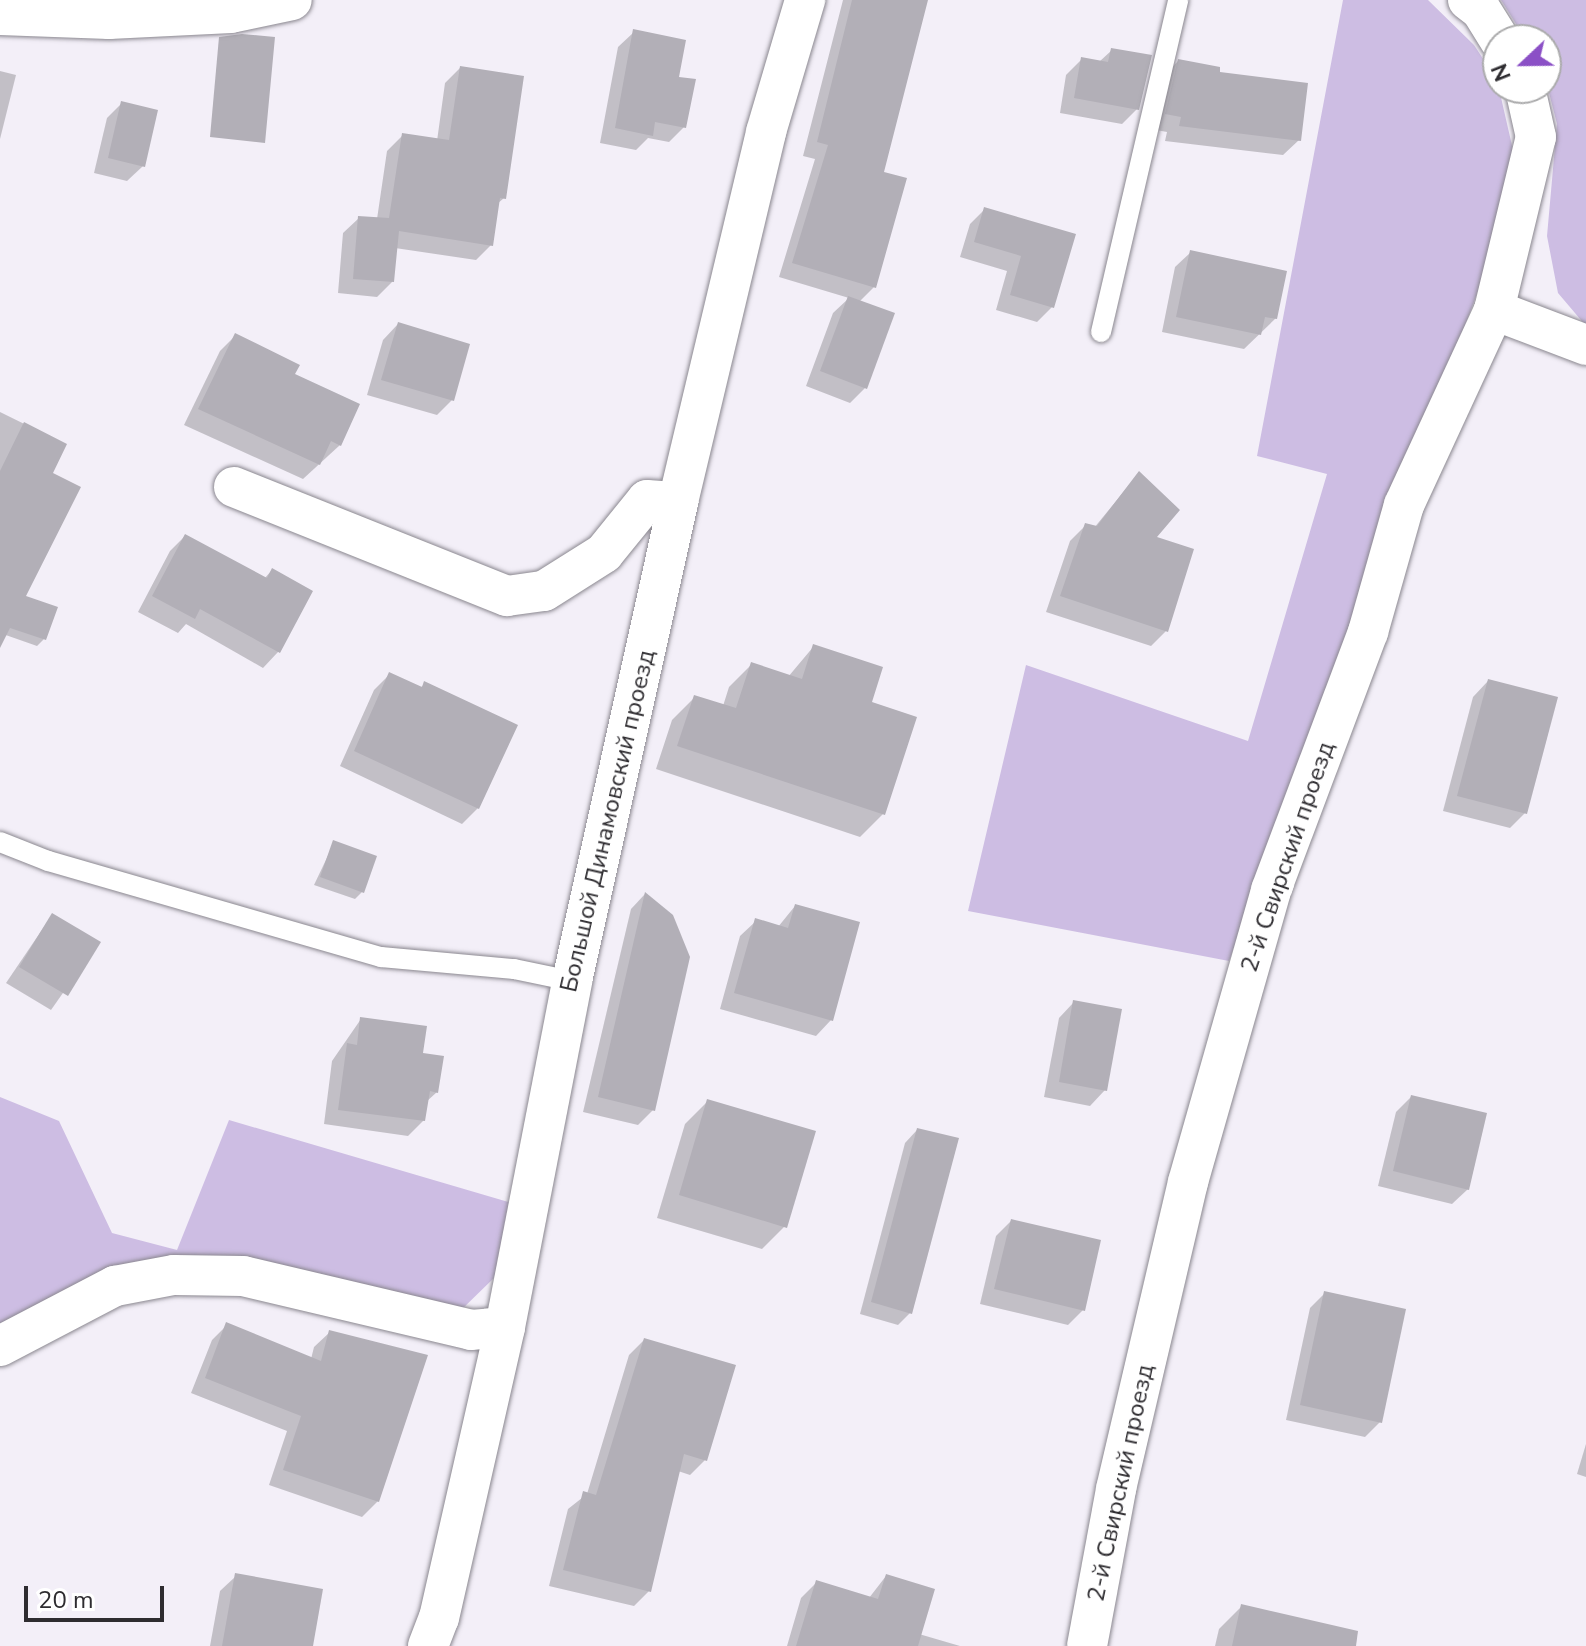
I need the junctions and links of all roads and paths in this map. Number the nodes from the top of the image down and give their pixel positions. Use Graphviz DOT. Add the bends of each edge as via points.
graph roads {
  1 [pos="292,0"];
  2 [pos="805,0"];
  3 [pos="1178,0"];
  4 [pos="1468,0"];
  5 [pos="0,15"];
  6 [pos="1487,24"];
  7 [pos="1529,104"];
  8 [pos="1494,310"];
  9 [pos="1101,332"];
  10 [pos="1586,345"];
  11 [pos="234,487"];
  12 [pos="678,502"];
  13 [pos="0,842"];
  14 [pos="572,981"];
  15 [pos="505,1327"];
  16 [pos="0,1346"];
  17 [pos="428,1646"];
  18 [pos="1087,1646"];
  1 -- 5 [label="street" via="231,13 109,19"];
  2 -- 12 [label="street, Большой Динамовский проезд" via="766,132"];
  3 -- 9 [label="lane"];
  4 -- 6 [label="street"];
  7 -- 8 [label="street, 2-й Свирский проезд" via="1536,137"];
  8 -- 10 [label="street"];
  8 -- 18 [label="street, 2-й Свирский проезд" via="1404,505 1368,632 1271,890 1185,1197 1116,1489"];
  11 -- 12 [label="street" via="507,596 544,591 604,553 647,500"];
  12 -- 14 [label="street, Большой Динамовский проезд"];
  13 -- 14 [label="lane" via="48,861 381,957 514,969"];
  14 -- 15 [label="street, Большой Динамовский проезд"];
  15 -- 16 [label="street" via="471,1330 243,1276 174,1275 115,1286"];
  15 -- 17 [label="street, Большой Динамовский проезд" via="439,1618"];
}
